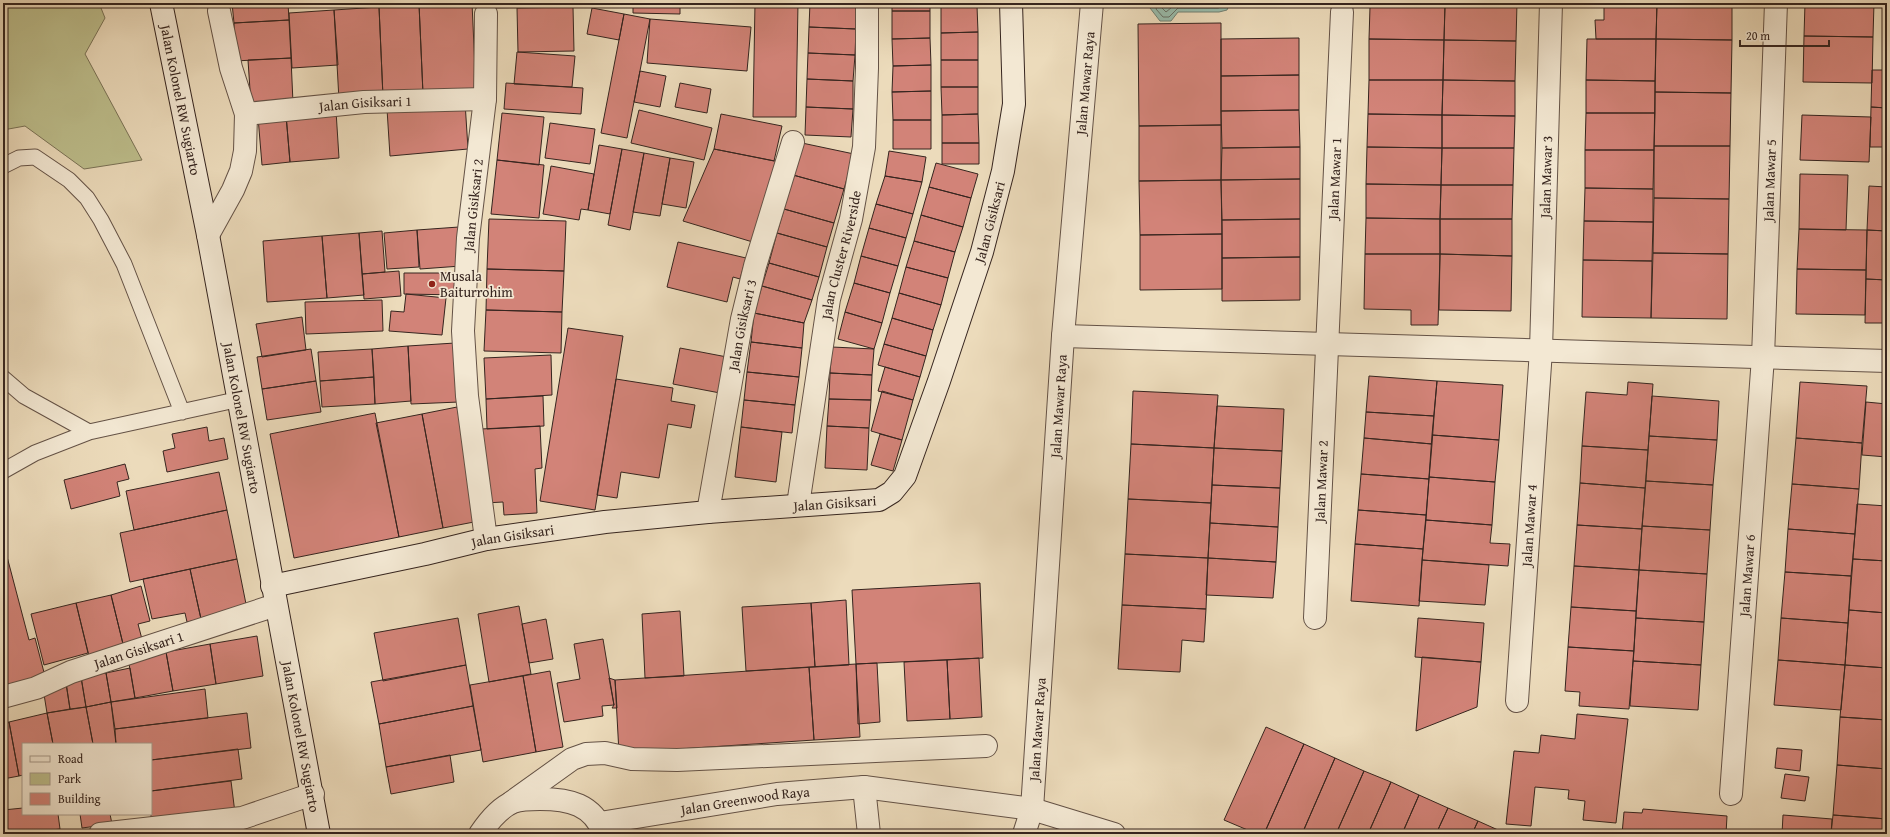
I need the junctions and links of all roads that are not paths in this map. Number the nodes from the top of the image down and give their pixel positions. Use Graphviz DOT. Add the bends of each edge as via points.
graph roads {
  1 [pos="161,3"];
  2 [pos="867,3"];
  3 [pos="1011,3"];
  4 [pos="1092,3"];
  5 [pos="1551,3"];
  6 [pos="1776,3"];
  7 [pos="219,11"];
  8 [pos="1342,12"];
  9 [pos="486,14"];
  10 [pos="485,99"];
  11 [pos="246,114"];
  12 [pos="794,142"];
  13 [pos="3,166"];
  14 [pos="208,235"];
  15 [pos="1063,336"];
  16 [pos="1328,344"];
  17 [pos="1541,350"];
  18 [pos="1763,357"];
  19 [pos="1887,361"];
  20 [pos="3,378"];
  21 [pos="240,399"];
  22 [pos="182,412"];
  23 [pos="89,432"];
  24 [pos="3,471"];
  25 [pos="798,505"];
  26 [pos="708,512"];
  27 [pos="486,539"];
  28 [pos="274,595"];
  29 [pos="1315,618"];
  30 [pos="3,697"];
  31 [pos="1517,701"];
  32 [pos="986,746"];
  33 [pos="864,786"];
  34 [pos="313,794"];
  35 [pos="1731,794"];
  36 [pos="512,802"];
  37 [pos="1032,809"];
  38 [pos="602,828"];
  39 [pos="100,834"];
  40 [pos="319,834"];
  41 [pos="480,834"];
  42 [pos="869,834"];
  43 [pos="1024,834"];
  44 [pos="1114,834"];
  1 -- 14 [label="street, Jalan Kolonel RW Sugiarto"];
  2 -- 25 [label="street, Jalan Cluster Riverside" via="864,147 851,219 829,299"];
  3 -- 25 [label="street, Jalan Gisiksari" via="1014,104 1003,171 982,252 905,476 892,492 879,500"];
  4 -- 15 [label="street, Jalan Mawar Raya"];
  5 -- 17 [label="street, Jalan Mawar 3"];
  6 -- 18 [label="street, Jalan Mawar 5"];
  7 -- 11 [label="street" via="231,68"];
  8 -- 16 [label="street, Jalan Mawar 1"];
  9 -- 10 [label="street, Jalan Gisiksari 2"];
  10 -- 11 [label="street, Jalan Gisiksari 1" via="364,102"];
  10 -- 27 [label="street, Jalan Gisiksari 2" via="468,238 463,331 467,396"];
  11 -- 14 [label="street" via="245,151 241,171"];
  12 -- 26 [label="street, Jalan Gisiksari 3" via="755,266 742,319"];
  13 -- 22 [label="lane" via="19,158 35,157 70,180 87,198 124,264"];
  14 -- 21 [label="street, Jalan Kolonel RW Sugiarto"];
  15 -- 16 [label="street"];
  15 -- 37 [label="street, Jalan Mawar Raya"];
  16 -- 17 [label="street"];
  16 -- 29 [label="street, Jalan Mawar 2"];
  17 -- 18 [label="street"];
  17 -- 31 [label="street, Jalan Mawar 4"];
  18 -- 19 [label="street"];
  18 -- 35 [label="street, Jalan Mawar 6"];
  20 -- 23 [label="lane" via="24,396"];
  21 -- 22 [label="lane"];
  21 -- 28 [label="street, Jalan Kolonel RW Sugiarto"];
  22 -- 23 [label="lane"];
  23 -- 24 [label="lane" via="34,453"];
  25 -- 26 [label="street, Jalan Gisiksari"];
  26 -- 27 [label="street, Jalan Gisiksari" via="605,522"];
  27 -- 28 [label="street, Jalan Gisiksari"];
  28 -- 30 [label="street, Jalan Gisiksari 1" via="71,672 36,688"];
  28 -- 34 [label="street, Jalan Kolonel RW Sugiarto"];
  32 -- 36 [label="street" via="677,760 632,759 605,753 586,754 572,759"];
  33 -- 37 [label="street, Jalan Greenwood Raya"];
  33 -- 38 [label="street, Jalan Greenwood Raya" via="777,794"];
  33 -- 42 [label="street"];
  34 -- 39 [label="street" via="242,818"];
  34 -- 40 [label="street, Jalan Kolonel RW Sugiarto"];
  36 -- 38 [label="street, Jalan Greenwood Raya" via="563,799 585,808"];
  36 -- 41 [label="street" via="489,820"];
  37 -- 43 [label="street, Jalan Mawar Raya"];
  37 -- 44 [label="street, Jalan Greenwood Raya"];
}
